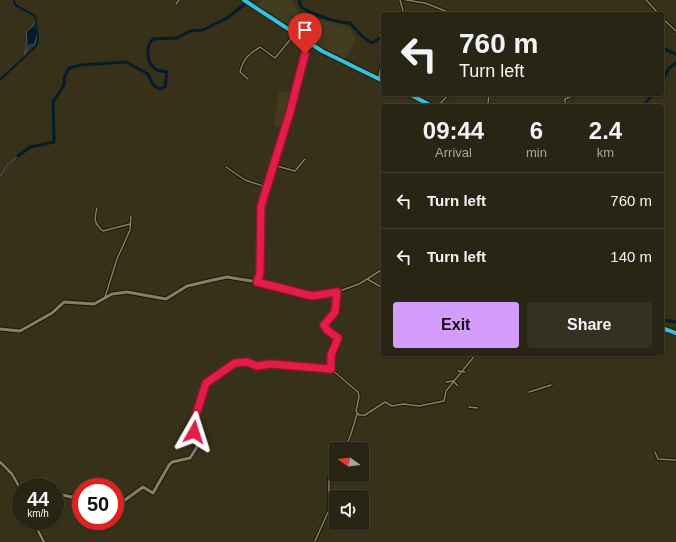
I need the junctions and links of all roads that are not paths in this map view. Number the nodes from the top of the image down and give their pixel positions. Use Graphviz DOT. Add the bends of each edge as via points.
graph roads {
  1 [pos="179,0"];
  2 [pos="400,0"];
  3 [pos="406,0"];
  4 [pos="646,0"];
  5 [pos="244,1"];
  6 [pos="176,4"];
  7 [pos="403,12"];
  8 [pos="448,12"];
  9 [pos="657,12"];
  10 [pos="664,20"];
  11 [pos="676,31"];
  12 [pos="295,33"];
  13 [pos="309,43"];
  14 [pos="248,79"];
  15 [pos="381,80"];
  16 [pos="413,96"];
  17 [pos="447,96"];
  18 [pos="573,96"];
  19 [pos="428,104"];
  20 [pos="440,104"];
  21 [pos="565,104"];
  22 [pos="305,159"];
  23 [pos="274,165"];
  24 [pos="226,167"];
  25 [pos="266,187"];
  26 [pos="97,208"];
  27 [pos="131,216"];
  28 [pos="130,224"];
  29 [pos="381,270"];
  30 [pos="367,280"];
  31 [pos="257,282"];
  32 [pos="381,287"];
  33 [pos="337,292"];
  34 [pos="104,299"];
  35 [pos="0,329"];
  36 [pos="664,329"];
  37 [pos="676,333"];
  38 [pos="474,356"];
  39 [pos="331,369"];
  40 [pos="458,371"];
  41 [pos="462,371"];
  42 [pos="465,372"];
  43 [pos="453,381"];
  44 [pos="446,382"];
  45 [pos="551,385"];
  46 [pos="458,386"];
  47 [pos="529,392"];
  48 [pos="469,407"];
  49 [pos="478,408"];
  50 [pos="358,413"];
  51 [pos="348,442"];
  52 [pos="655,452"];
  53 [pos="676,460"];
  54 [pos="0,462"];
  55 [pos="14,478"];
  56 [pos="329,482"];
  57 [pos="124,500"];
  58 [pos="38,530"];
  59 [pos="315,541"];
  60 [pos="44,542"];
  1 -- 6 [label="street"];
  2 -- 7 [label="street"];
  3 -- 8 [label="street" via="425,3"];
  4 -- 9 [label="street"];
  5 -- 12 [label="highway"];
  10 -- 11 [label="street"];
  12 -- 13 [label="highway"];
  12 -- 14 [label="street" via="275,58 260,47 247,55 240,72"];
  13 -- 15 [label="highway"];
  13 -- 23 [label="main road"];
  16 -- 19 [label="highway"];
  17 -- 20 [label="street"];
  18 -- 21 [label="street" via="565,99"];
  22 -- 23 [label="street" via="295,171"];
  23 -- 25 [label="main road"];
  24 -- 25 [label="street" via="245,180"];
  25 -- 31 [label="main road" via="260,214 260,273"];
  26 -- 28 [label="street" via="94,220 103,231"];
  27 -- 28 [label="street"];
  28 -- 34 [label="street"];
  29 -- 30 [label="street"];
  30 -- 32 [label="street"];
  30 -- 33 [label="street"];
  31 -- 33 [label="street" via="312,296"];
  31 -- 34 [label="main road" via="227,277 187,286 166,299 127,292 112,294"];
  33 -- 39 [label="street" via="335,312 324,325 338,338 331,355"];
  34 -- 35 [label="main road" via="94,304 64,302 52,313 20,331"];
  36 -- 37 [label="highway"];
  38 -- 41 [label="street"];
  39 -- 50 [label="street" via="358,392"];
  39 -- 57 [label="main road" via="235,363 206,383 194,421 197,447 190,458 172,462 153,493 143,487"];
  40 -- 41 [label="street"];
  41 -- 42 [label="street"];
  41 -- 43 [label="street"];
  43 -- 44 [label="street"];
  43 -- 46 [label="street"];
  43 -- 50 [label="street" via="444,394 444,401 419,406 392,406 385,402 364,415"];
  45 -- 47 [label="street"];
  48 -- 49 [label="street"];
  50 -- 51 [label="street"];
  52 -- 53 [label="street" via="658,459"];
  54 -- 55 [label="street"];
  56 -- 59 [label="street" via="329,510"];
  58 -- 60 [label="street"];
}
